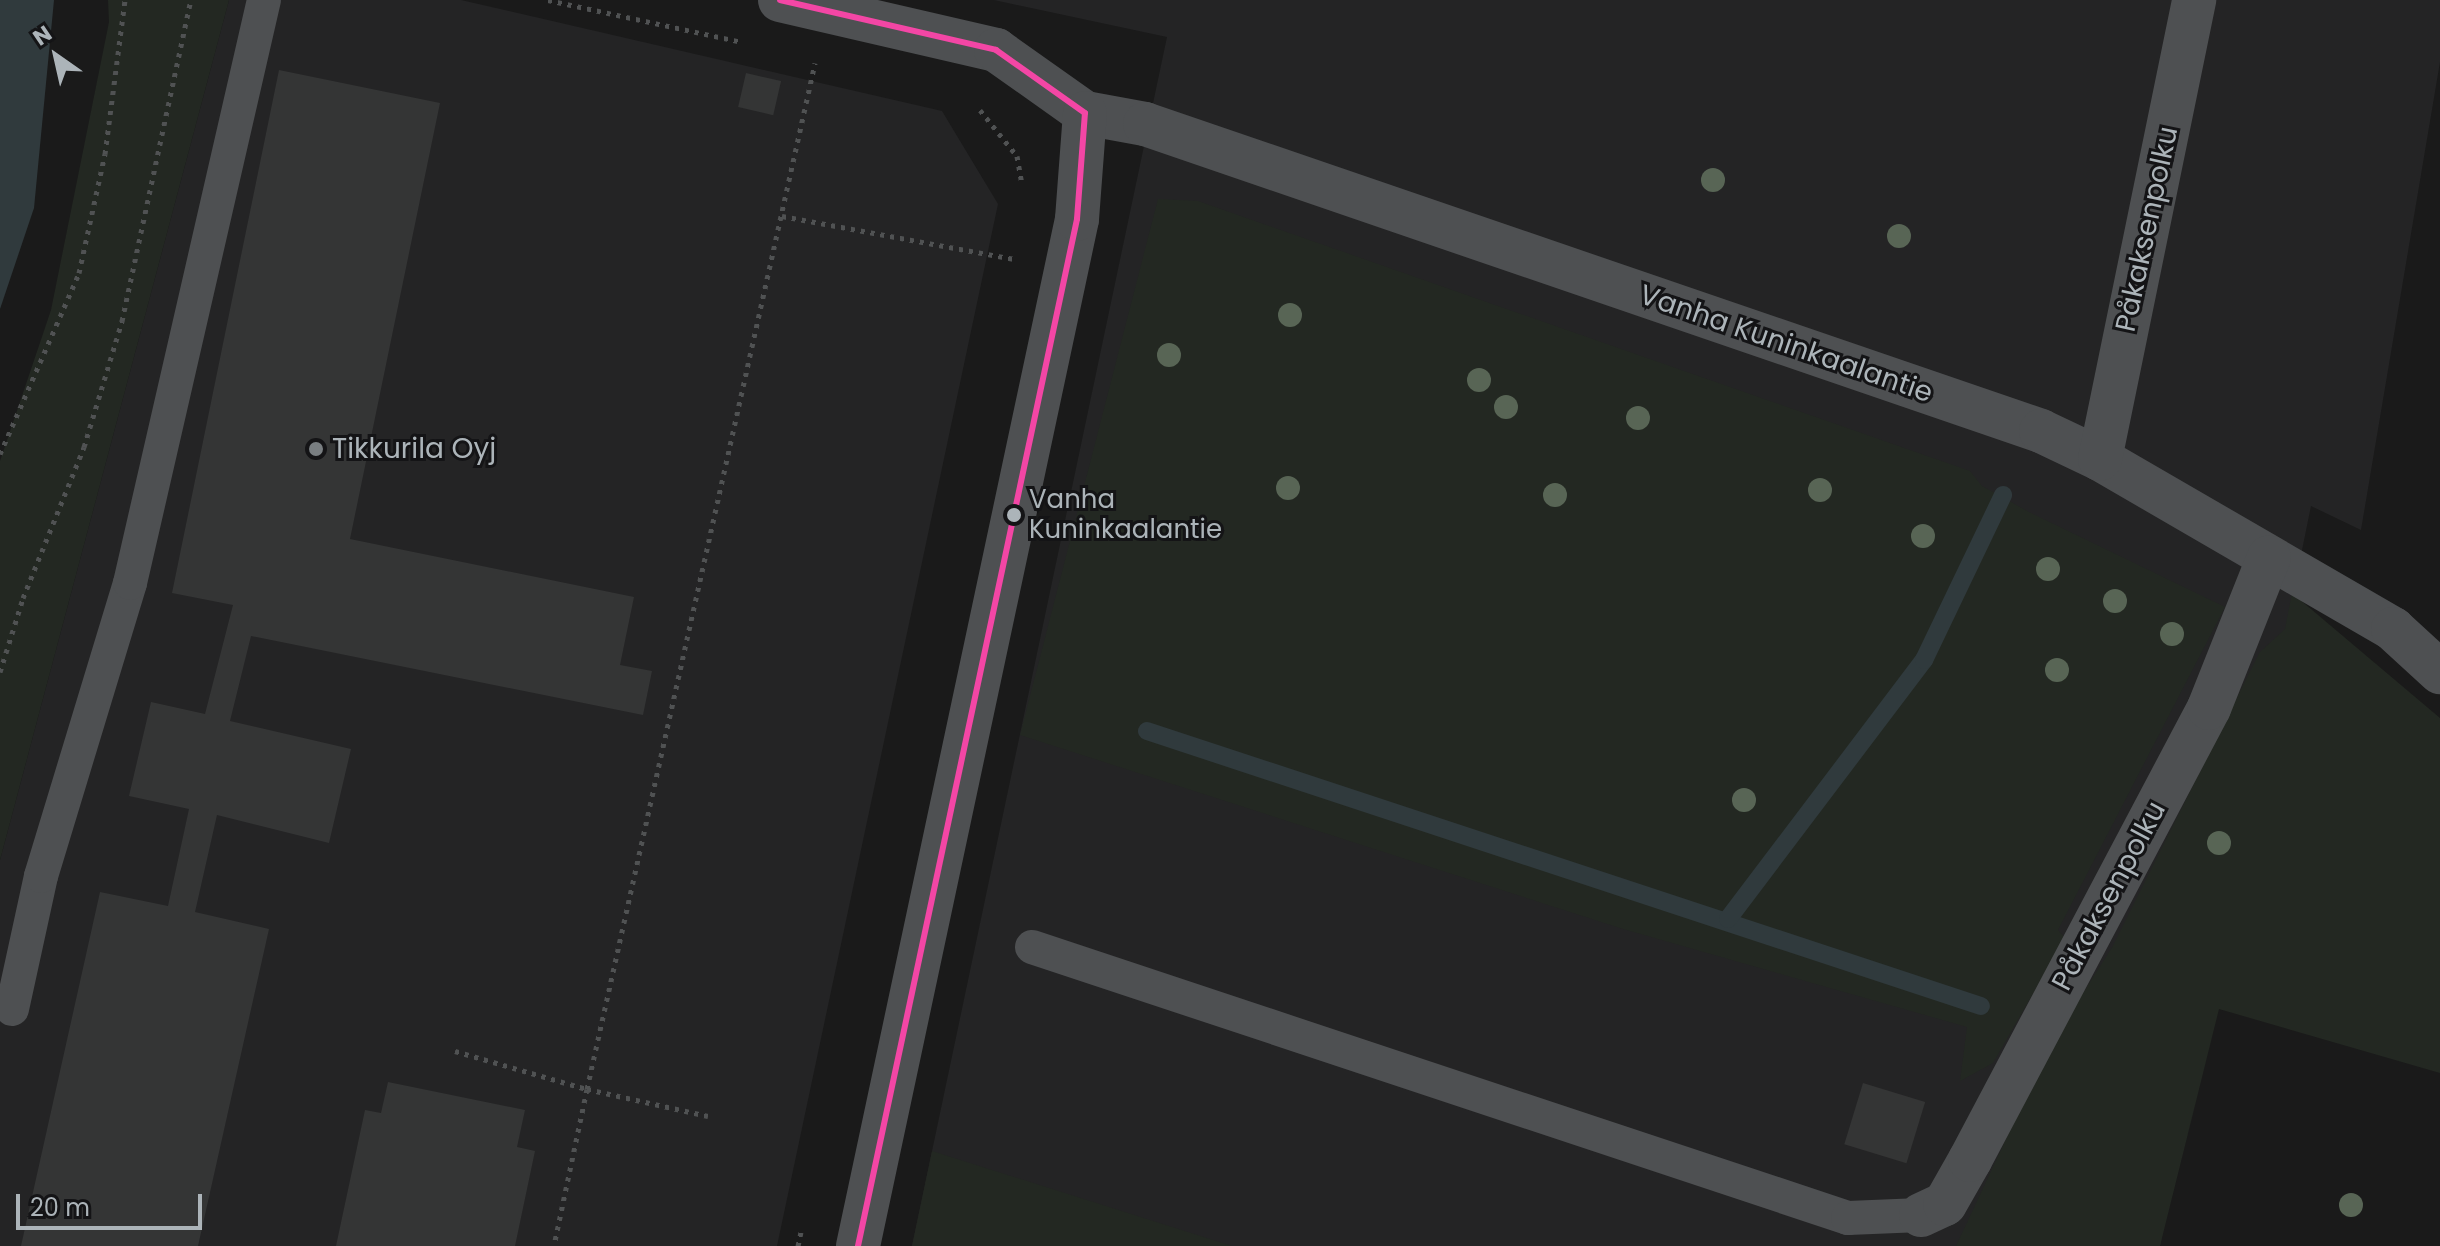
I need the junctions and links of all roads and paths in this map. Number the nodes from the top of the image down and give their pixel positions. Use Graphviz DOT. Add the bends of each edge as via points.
graph roads {
  1 [pos="125,0"];
  2 [pos="191,0"];
  3 [pos="264,0"];
  4 [pos="548,0"];
  5 [pos="780,0"];
  6 [pos="2194,0"];
  7 [pos="749,43"];
  8 [pos="803,54"];
  9 [pos="816,57"];
  10 [pos="830,60"];
  11 [pos="974,103"];
  12 [pos="1085,113"];
  13 [pos="1023,195"];
  14 [pos="782,216"];
  15 [pos="1020,247"];
  16 [pos="0,454"];
  17 [pos="2100,459"];
  18 [pos="2269,557"];
  19 [pos="0,672"];
  20 [pos="2440,672"];
  21 [pos="1032,947"];
  22 [pos="12,1009"];
  23 [pos="455,1051"];
  24 [pos="587,1089"];
  25 [pos="708,1116"];
  26 [pos="1921,1215"];
  27 [pos="554,1246"];
  28 [pos="858,1246"];
  1 -- 16 [label="path" via="105,154 79,273"];
  2 -- 19 [label="path" via="122,321 84,447 23,598"];
  3 -- 22 [label="lane" via="130,583 41,876"];
  4 -- 7 [label="path"];
  5 -- 12 [label="street" via="996,50"];
  6 -- 17 [label="street, Påkaksenpolku"];
  8 -- 9 [label="path"];
  9 -- 10 [label="path"];
  9 -- 14 [label="path"];
  11 -- 13 [label="path" via="1017,156"];
  12 -- 17 [label="street, Vanha Kuninkaalantie" via="1145,124 2041,431"];
  12 -- 28 [label="street" via="1077,219"];
  14 -- 15 [label="path" via="1018,260"];
  14 -- 24 [label="path"];
  17 -- 18 [label="street, Vanha Kuninkaalantie"];
  18 -- 20 [label="street, Vanha Kuninkaalantie" via="2393,629"];
  18 -- 26 [label="street, Påkaksenpolku" via="2209,708 1970,1160 1945,1204"];
  21 -- 26 [label="lane" via="1848,1218"];
  23 -- 24 [label="path"];
  24 -- 25 [label="path"];
  24 -- 27 [label="path"];
}
